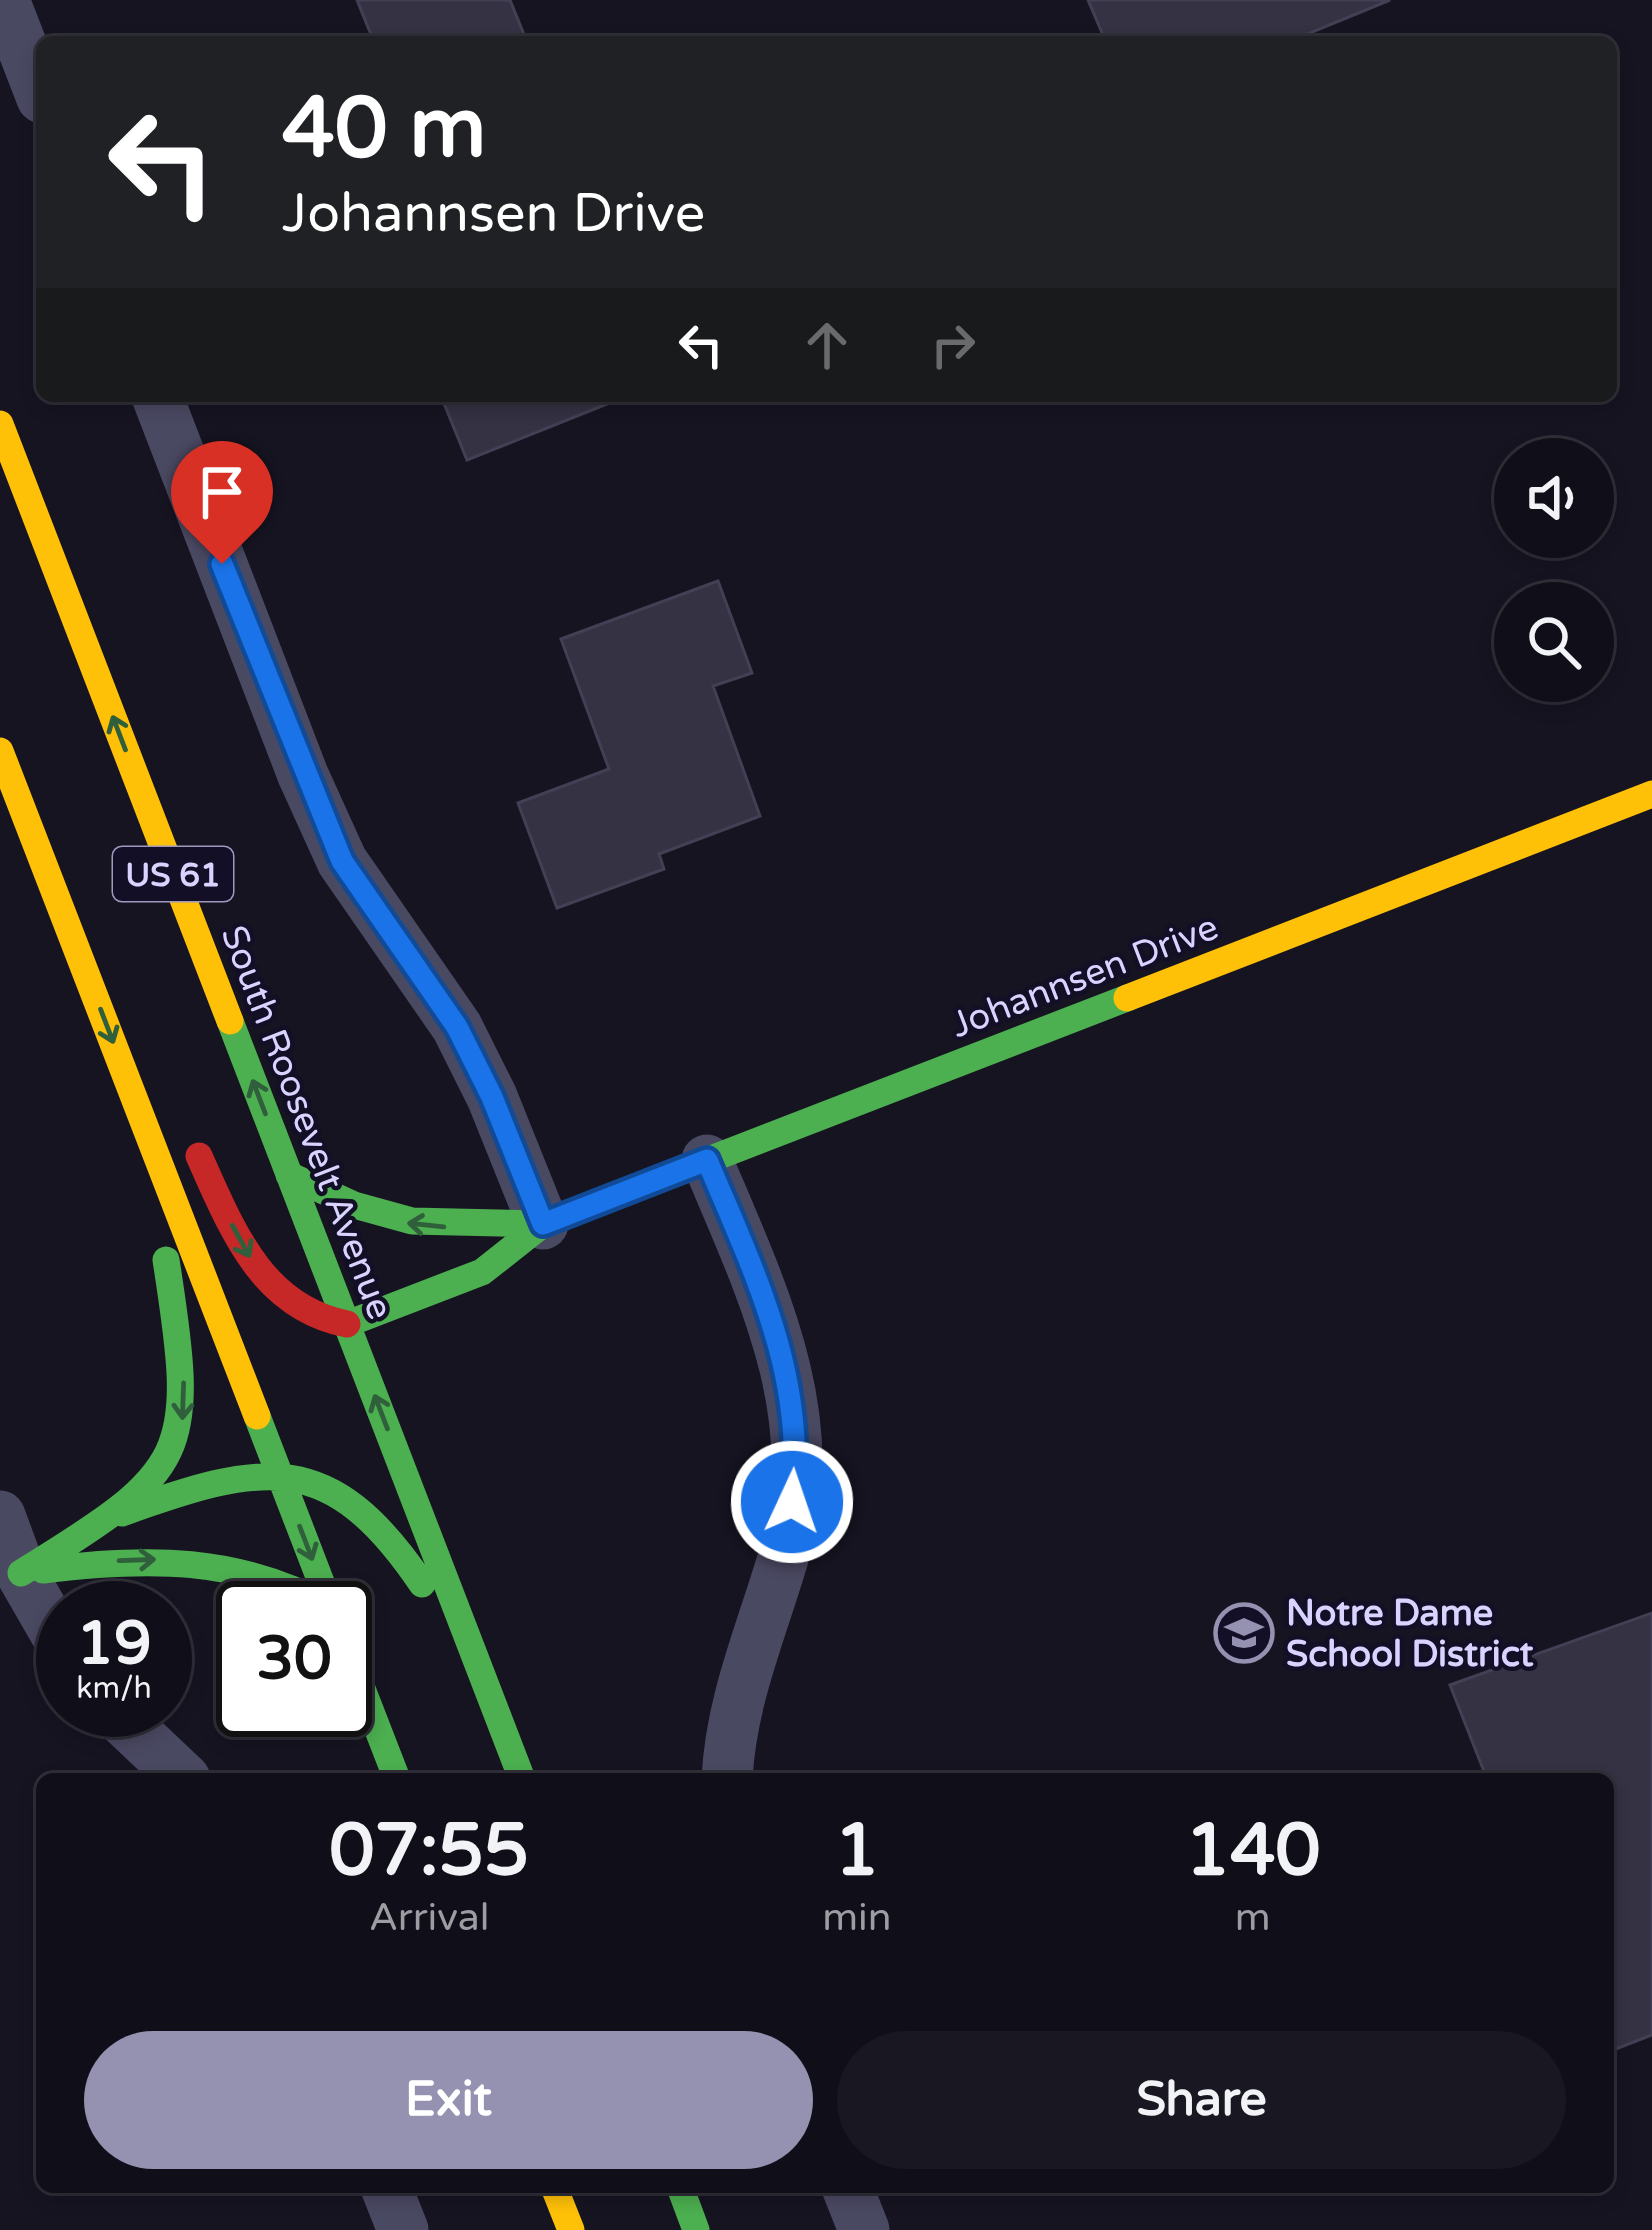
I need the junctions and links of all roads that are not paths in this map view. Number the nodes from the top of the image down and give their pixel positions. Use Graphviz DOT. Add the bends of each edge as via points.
graph roads {
  1 [pos="4,0"];
  2 [pos="36,83"];
  3 [pos="159,402"];
  4 [pos="0,424"];
  5 [pos="0,751"];
  6 [pos="1652,794"];
  7 [pos="19,799"];
  8 [pos="135,1020"];
  9 [pos="143,1120"];
  10 [pos="184,1125"];
  11 [pos="707,1160"];
  12 [pos="289,1175"];
  13 [pos="543,1224"];
  14 [pos="346,1324"];
  15 [pos="279,1473"];
  16 [pos="118,1514"];
  17 [pos="0,1516"];
  18 [pos="21,1573"];
  19 [pos="281,1581"];
  20 [pos="321,1581"];
  21 [pos="36,1599"];
  22 [pos="372,1715"];
  23 [pos="499,1717"];
  24 [pos="141,1737"];
  25 [pos="179,1773"];
  26 [pos="395,1773"];
  27 [pos="521,1773"];
  28 [pos="728,1773"];
  29 [pos="388,2193"];
  30 [pos="556,2193"];
  31 [pos="682,2193"];
  32 [pos="850,2193"];
  33 [pos="403,2230"];
  34 [pos="571,2230"];
  35 [pos="696,2230"];
  36 [pos="864,2230"];
  1 -- 2 [label="street"];
  3 -- 13 [label="street" via="342,861 457,1027"];
  12 -- 4 [label="main road, South Roosevelt Avenue / US 61, one-way"];
  5 -- 7 [label="main road, US 61"];
  6 -- 11 [label="main road, Johannsen Drive"];
  7 -- 8 [label="main road"];
  7 -- 9 [label="main road, US 61, one-way"];
  9 -- 15 [label="main road, US 61"];
  9 -- 16 [label="main road, one-way" via="185,1409 178,1448 161,1475"];
  10 -- 14 [label="main road, one-way" via="259,1273 305,1313"];
  11 -- 13 [label="main road, Johannsen Drive"];
  11 -- 28 [label="street" via="783,1354 797,1460 788,1544 740,1688"];
  13 -- 12 [label="main road, Johannsen Drive, one-way" via="412,1225"];
  12 -- 14 [label="main road, South Roosevelt Avenue / US 61"];
  13 -- 14 [label="main road, Johannsen Drive" via="482,1272"];
  23 -- 14 [label="main road, South Roosevelt Avenue / US 61, one-way"];
  15 -- 16 [label="main road"];
  15 -- 20 [label="main road, US 61, one-way"];
  15 -- 23 [label="main road" via="320,1480 382,1523"];
  16 -- 18 [label="main road"];
  17 -- 18 [label="street"];
  18 -- 19 [label="main road, one-way" via="108,1561 219,1562"];
  18 -- 21 [label="street"];
  22 -- 26 [label="main road"];
  23 -- 27 [label="main road, South Roosevelt Avenue / US 61"];
  24 -- 25 [label="street"];
  29 -- 33 [label="street"];
  30 -- 34 [label="main road"];
  31 -- 35 [label="main road"];
  32 -- 36 [label="street"];
}
